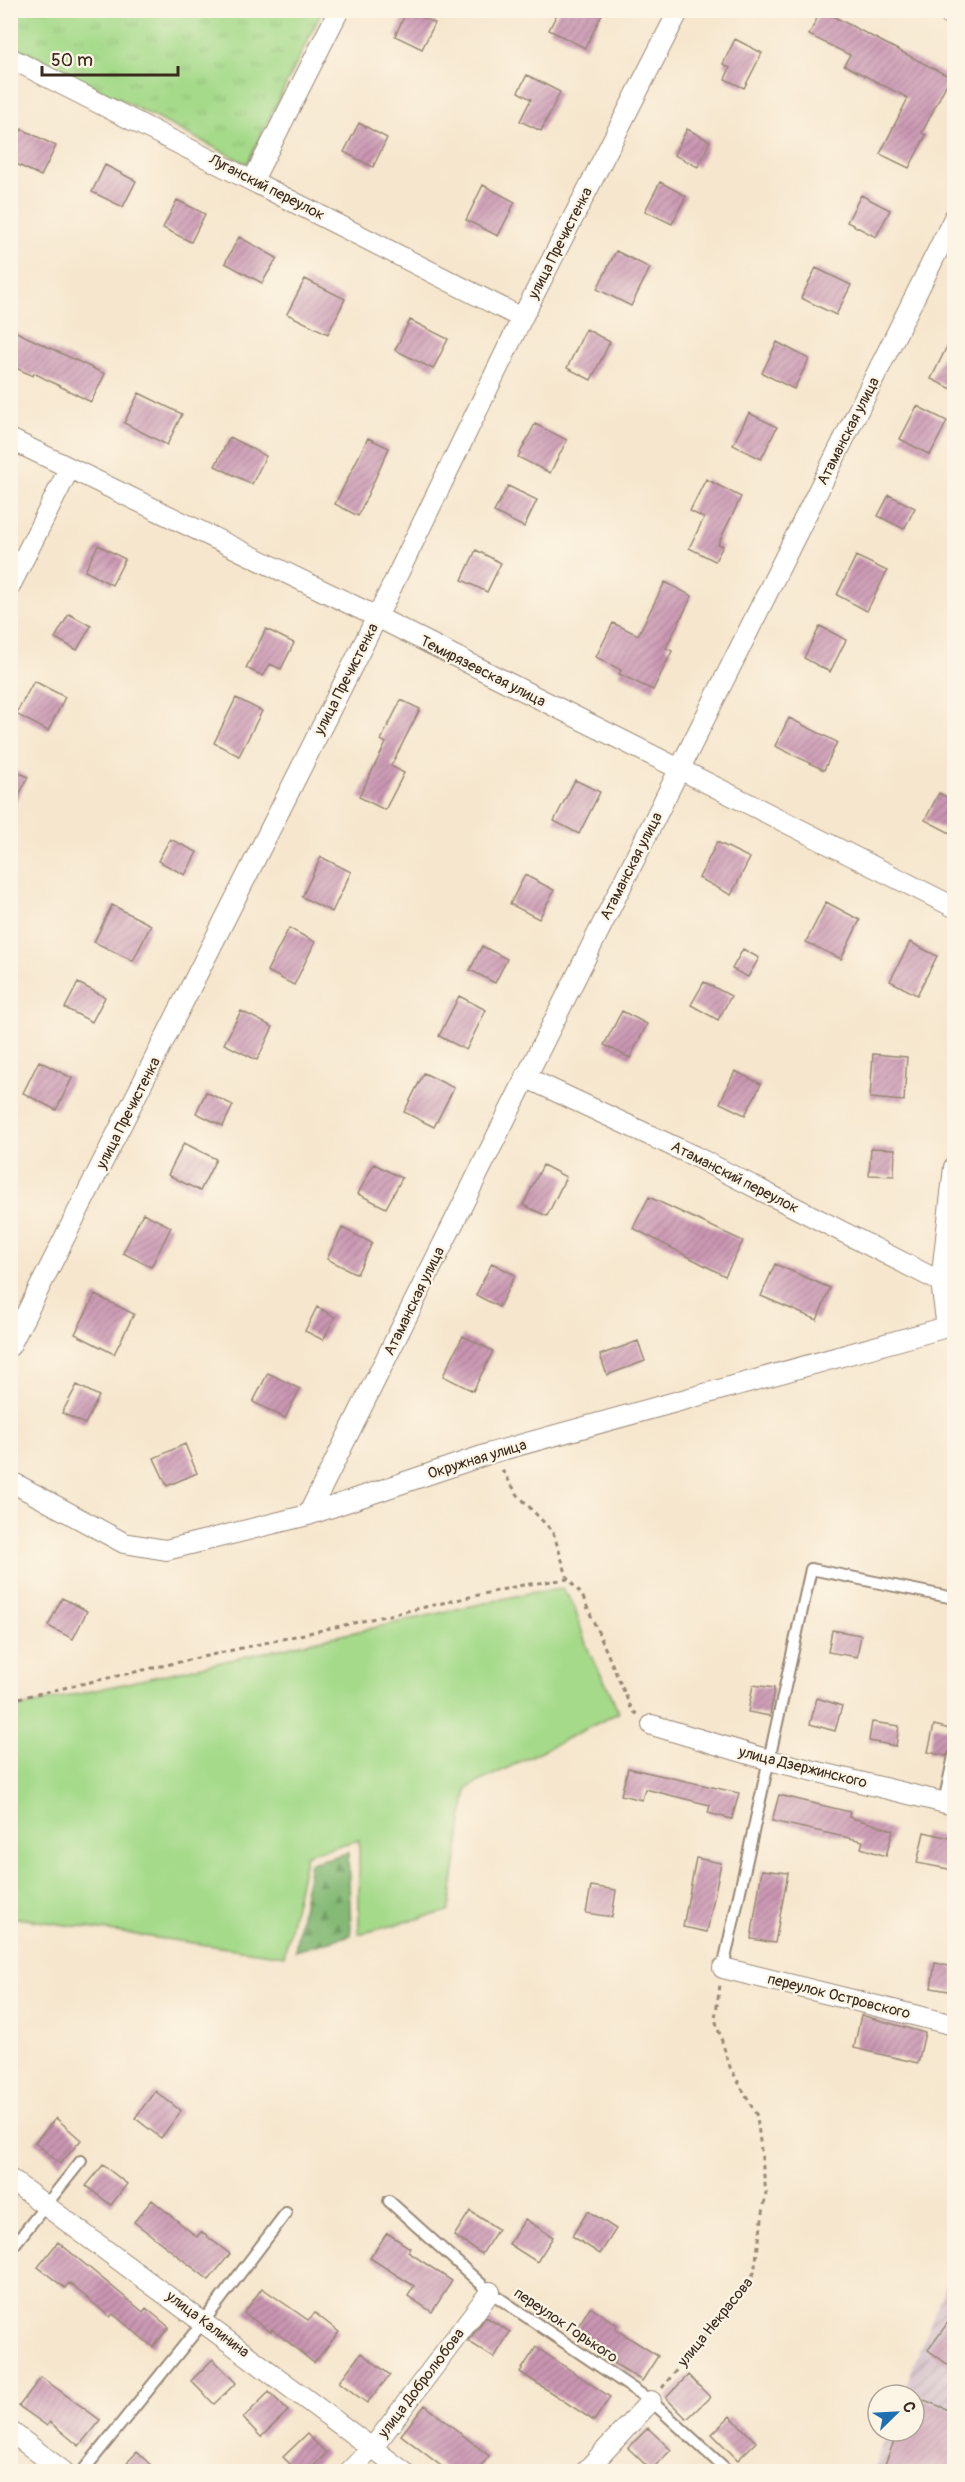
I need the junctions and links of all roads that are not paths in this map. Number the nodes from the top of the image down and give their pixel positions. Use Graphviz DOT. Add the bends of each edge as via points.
graph roads {
  1 [pos="339,10"];
  2 [pos="679,10"];
  3 [pos="944,10"];
  4 [pos="954,16"];
  5 [pos="10,58"];
  6 [pos="253,180"];
  7 [pos="954,218"];
  8 [pos="522,318"];
  9 [pos="10,439"];
  10 [pos="69,469"];
  11 [pos="10,586"];
  12 [pos="376,617"];
  13 [pos="679,770"];
  14 [pos="954,907"];
  15 [pos="525,1077"];
  16 [pos="954,1167"];
  17 [pos="942,1282"];
  18 [pos="951,1327"];
  19 [pos="10,1346"];
  20 [pos="10,1481"];
  21 [pos="308,1515"];
  22 [pos="954,1598"];
  23 [pos="652,1725"];
  24 [pos="954,1756"];
  25 [pos="769,1760"];
  26 [pos="949,1804"];
  27 [pos="723,1968"];
  28 [pos="954,2025"];
  29 [pos="81,2161"];
  30 [pos="10,2179"];
  31 [pos="389,2201"];
  32 [pos="47,2204"];
  33 [pos="286,2213"];
  34 [pos="10,2250"];
  35 [pos="490,2292"];
  36 [pos="204,2320"];
  37 [pos="651,2401"];
  38 [pos="10,2431"];
  39 [pos="374,2446"];
  40 [pos="64,2472"];
  41 [pos="82,2472"];
  42 [pos="349,2472"];
  43 [pos="404,2472"];
  44 [pos="585,2472"];
  45 [pos="729,2472"];
  1 -- 6 [label="street"];
  2 -- 8 [label="street, улица Пречистенка"];
  3 -- 4 [label="street"];
  5 -- 6 [label="street, Луганский переулок"];
  6 -- 8 [label="street, Луганский переулок"];
  7 -- 13 [label="street, Атаманская улица"];
  8 -- 12 [label="street, улица Пречистенка"];
  9 -- 10 [label="street, Темирязевская улица"];
  10 -- 11 [label="street"];
  10 -- 12 [label="street, Темирязевская улица"];
  12 -- 13 [label="street, Темирязевская улица"];
  12 -- 19 [label="street, улица Пречистенка"];
  13 -- 14 [label="street, Темирязевская улица"];
  13 -- 15 [label="street, Атаманская улица"];
  15 -- 17 [label="street, Атаманский переулок" via="694,1156"];
  15 -- 21 [label="street, Атаманская улица"];
  16 -- 17 [label="street"];
  17 -- 18 [label="street"];
  18 -- 21 [label="street, Окружная улица" via="491,1454"];
  20 -- 21 [label="street, Окружная улица" via="124,1543 165,1550"];
  22 -- 25 [label="lane" via="811,1569"];
  23 -- 25 [label="street, улица Дзержинского"];
  24 -- 26 [label="lane"];
  25 -- 26 [label="street, улица Дзержинского"];
  25 -- 27 [label="lane"];
  27 -- 28 [label="street, переулок Островского"];
  29 -- 32 [label="lane"];
  30 -- 32 [label="street, улица Калинина"];
  31 -- 35 [label="lane, переулок Горького"];
  32 -- 34 [label="lane"];
  32 -- 36 [label="street, улица Калинина"];
  33 -- 36 [label="lane"];
  35 -- 37 [label="lane, переулок Горького"];
  35 -- 39 [label="street, улица Добролюбова"];
  36 -- 39 [label="street, улица Калинина"];
  36 -- 41 [label="lane"];
  37 -- 44 [label="street"];
  37 -- 45 [label="lane, переулок Горького"];
  38 -- 40 [label="street"];
  39 -- 42 [label="street, улица Добролюбова"];
  39 -- 43 [label="street, улица Калинина"];
}
